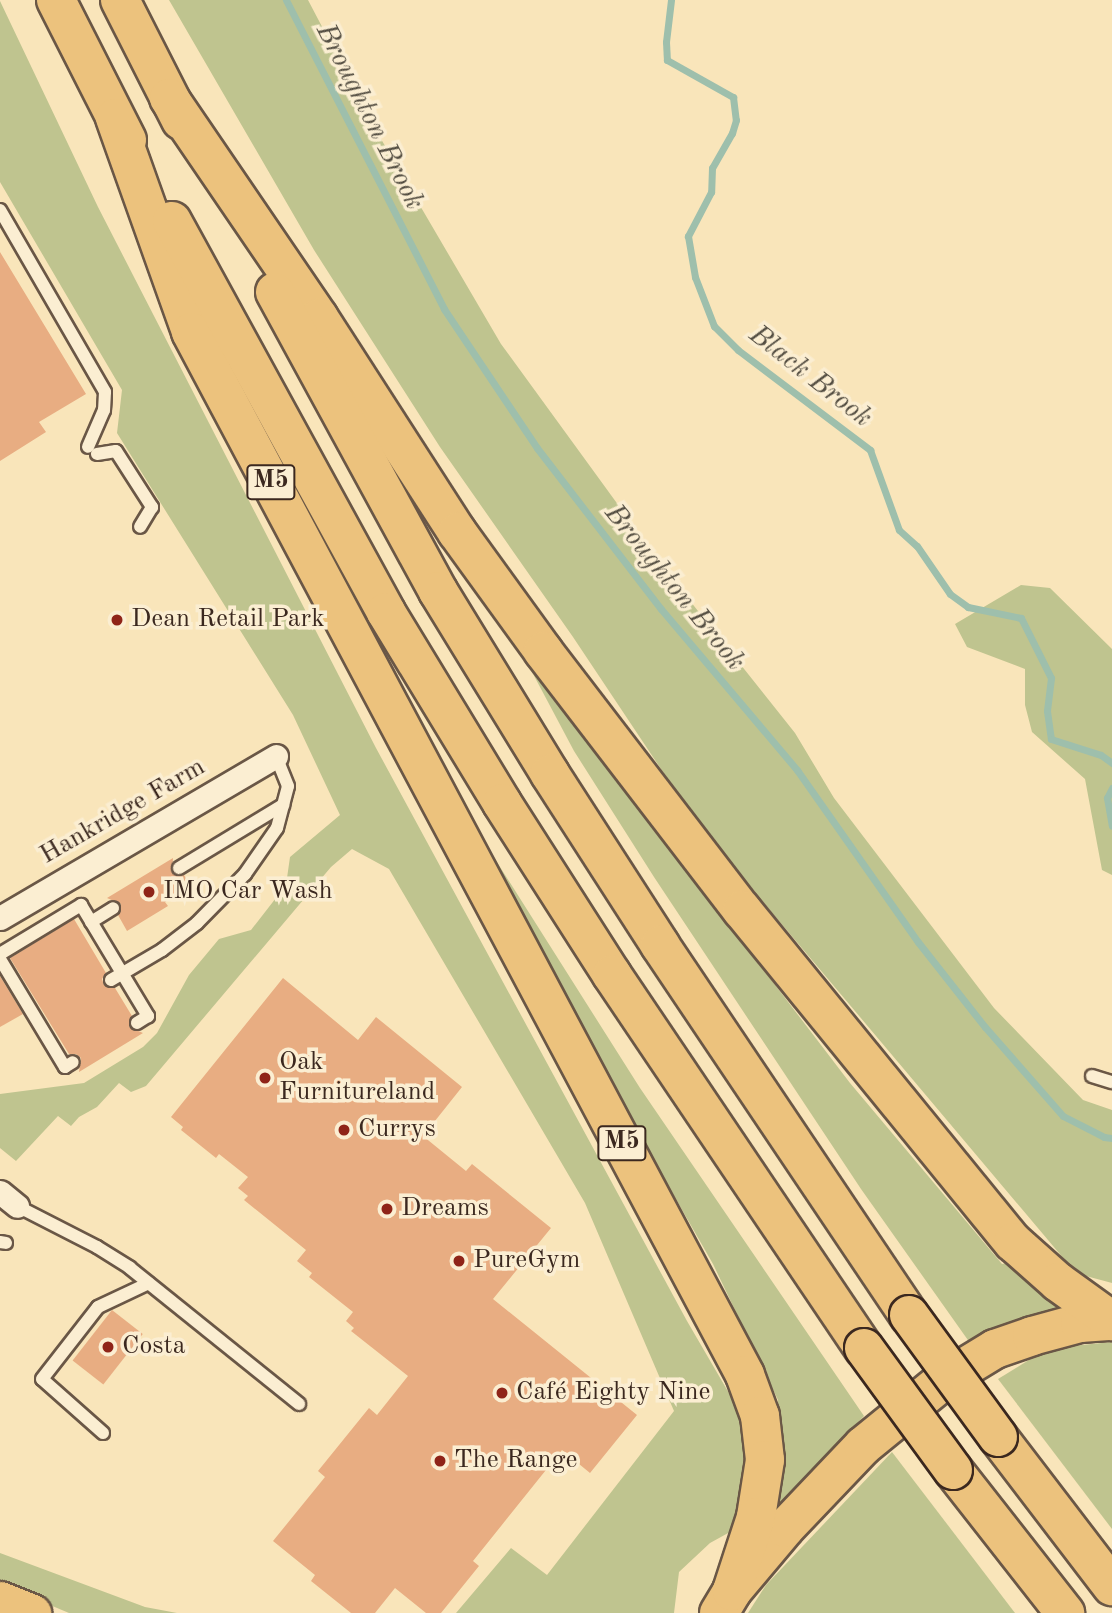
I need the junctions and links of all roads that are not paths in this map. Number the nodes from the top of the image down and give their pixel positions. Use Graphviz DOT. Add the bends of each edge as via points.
graph roads {
  1 [pos="56,0"];
  2 [pos="120,0"];
  3 [pos="169,98"];
  4 [pos="116,118"];
  5 [pos="0,210"];
  6 [pos="140,527"];
  7 [pos="276,756"];
  8 [pos="283,804"];
  9 [pos="179,868"];
  10 [pos="113,908"];
  11 [pos="0,918"];
  12 [pos="86,923"];
  13 [pos="7,964"];
  14 [pos="117,976"];
  15 [pos="140,1002"];
  16 [pos="128,1009"];
  17 [pos="137,1023"];
  18 [pos="73,1062"];
  19 [pos="1092,1076"];
  20 [pos="1112,1082"];
  21 [pos="8,1199"];
  22 [pos="149,1283"];
  23 [pos="1112,1321"];
  24 [pos="299,1404"];
  25 [pos="103,1433"];
  26 [pos="1112,1586"];
  27 [pos="0,1600"];
  28 [pos="725,1602"];
  29 [pos="33,1613"];
  30 [pos="1065,1613"];
  1 -- 4 [label="highway, M5"];
  2 -- 3 [label="highway"];
  3 -- 23 [label="highway" via="319,318 457,533 725,888 1013,1242"];
  3 -- 26 [label="highway, bridge" via="438,591 660,945 909,1315"];
  4 -- 28 [label="highway, M5" via="191,332 745,1375 760,1416 765,1460 756,1517"];
  4 -- 30 [label="highway, M5, bridge" via="386,612 502,803 612,975 864,1348"];
  5 -- 6 [label="lane" via="103,386 104,410 92,451 116,451 152,507"];
  7 -- 8 [label="lane" via="288,786"];
  7 -- 11 [label="street, Hankridge Farm"];
  8 -- 9 [label="lane"];
  8 -- 14 [label="lane" via="277,828 245,874 197,923"];
  10 -- 12 [label="lane"];
  12 -- 13 [label="lane" via="81,905"];
  12 -- 14 [label="lane"];
  13 -- 18 [label="lane" via="61,1050 65,1067"];
  14 -- 15 [label="lane"];
  15 -- 16 [label="lane"];
  15 -- 17 [label="lane" via="148,1016"];
  19 -- 20 [label="lane"];
  21 -- 22 [label="lane" via="97,1247"];
  22 -- 24 [label="lane"];
  22 -- 25 [label="lane" via="98,1307 42,1379"];
  23 -- 28 [label="highway" via="1080,1323 1032,1336 995,1349 944,1380 863,1446 785,1528"];
  27 -- 29 [label="main road"];
}
